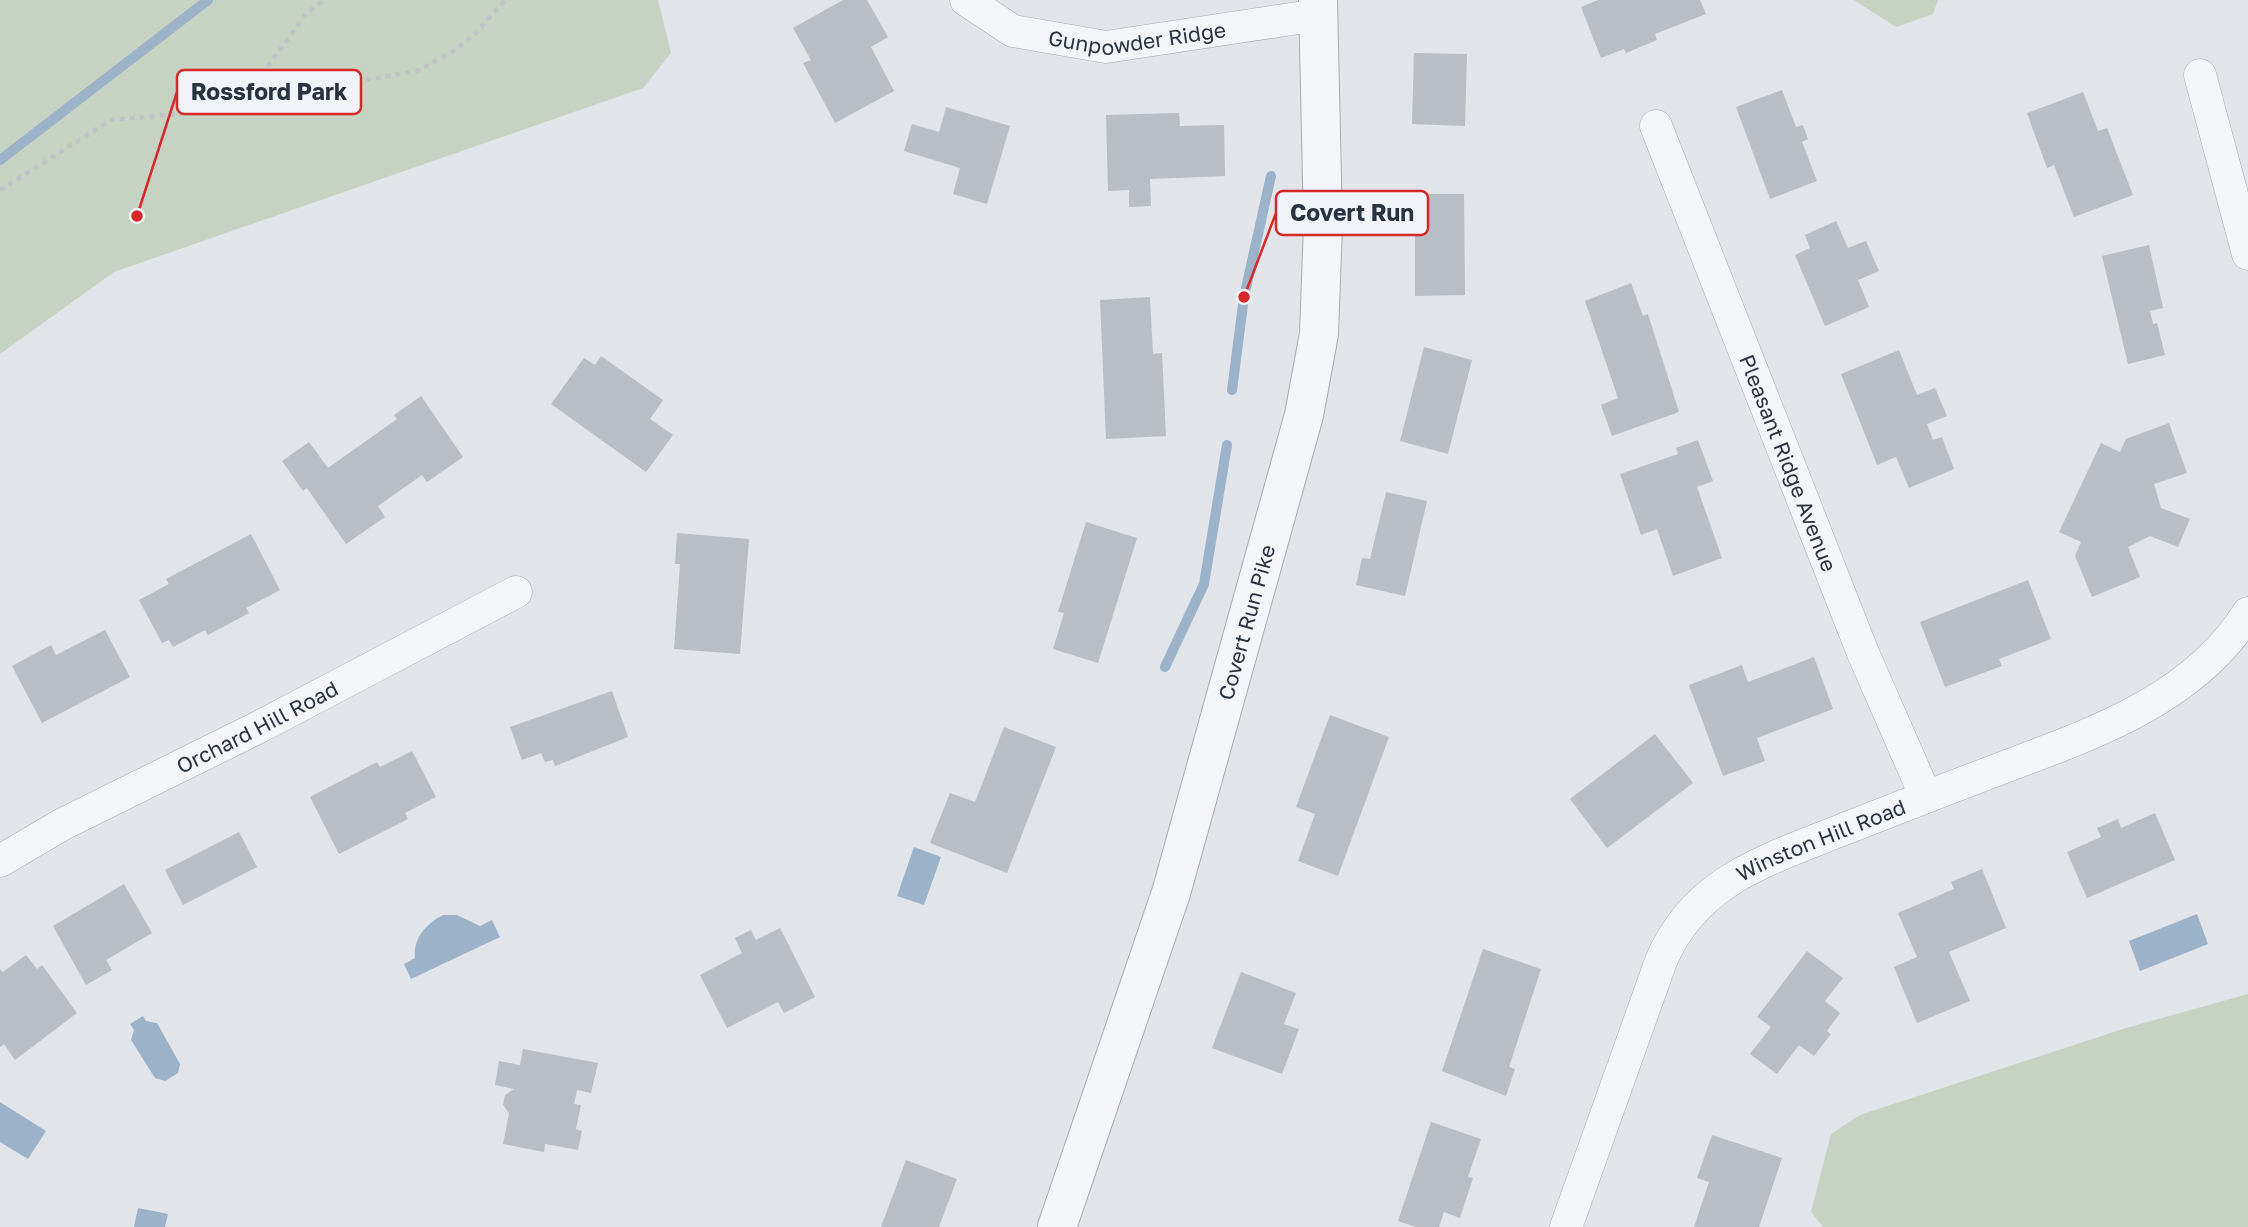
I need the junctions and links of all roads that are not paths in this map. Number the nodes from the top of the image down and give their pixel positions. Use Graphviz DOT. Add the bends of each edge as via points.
graph roads {
  1 [pos="966,0"];
  2 [pos="1318,8"];
  3 [pos="2200,75"];
  4 [pos="1656,126"];
  5 [pos="2248,254"];
  6 [pos="516,592"];
  7 [pos="2248,613"];
  8 [pos="1926,797"];
  9 [pos="0,861"];
  10 [pos="1057,1227"];
  11 [pos="1566,1227"];
  1 -- 2 [label="street, Gunpowder Ridge" via="1013,32 1105,47"];
  2 -- 10 [label="street, Covert Run Pike" via="1323,225 1319,334 1304,415 1171,893"];
  3 -- 5 [label="street"];
  4 -- 8 [label="street, Pleasant Ridge Avenue" via="1863,653"];
  6 -- 9 [label="street, Orchard Hill Road" via="74,818"];
  7 -- 8 [label="street, Winston Hill Road" via="2223,648 2166,696 2069,742"];
  8 -- 11 [label="street, Winston Hill Road" via="1734,875 1683,921 1646,994"];
}
